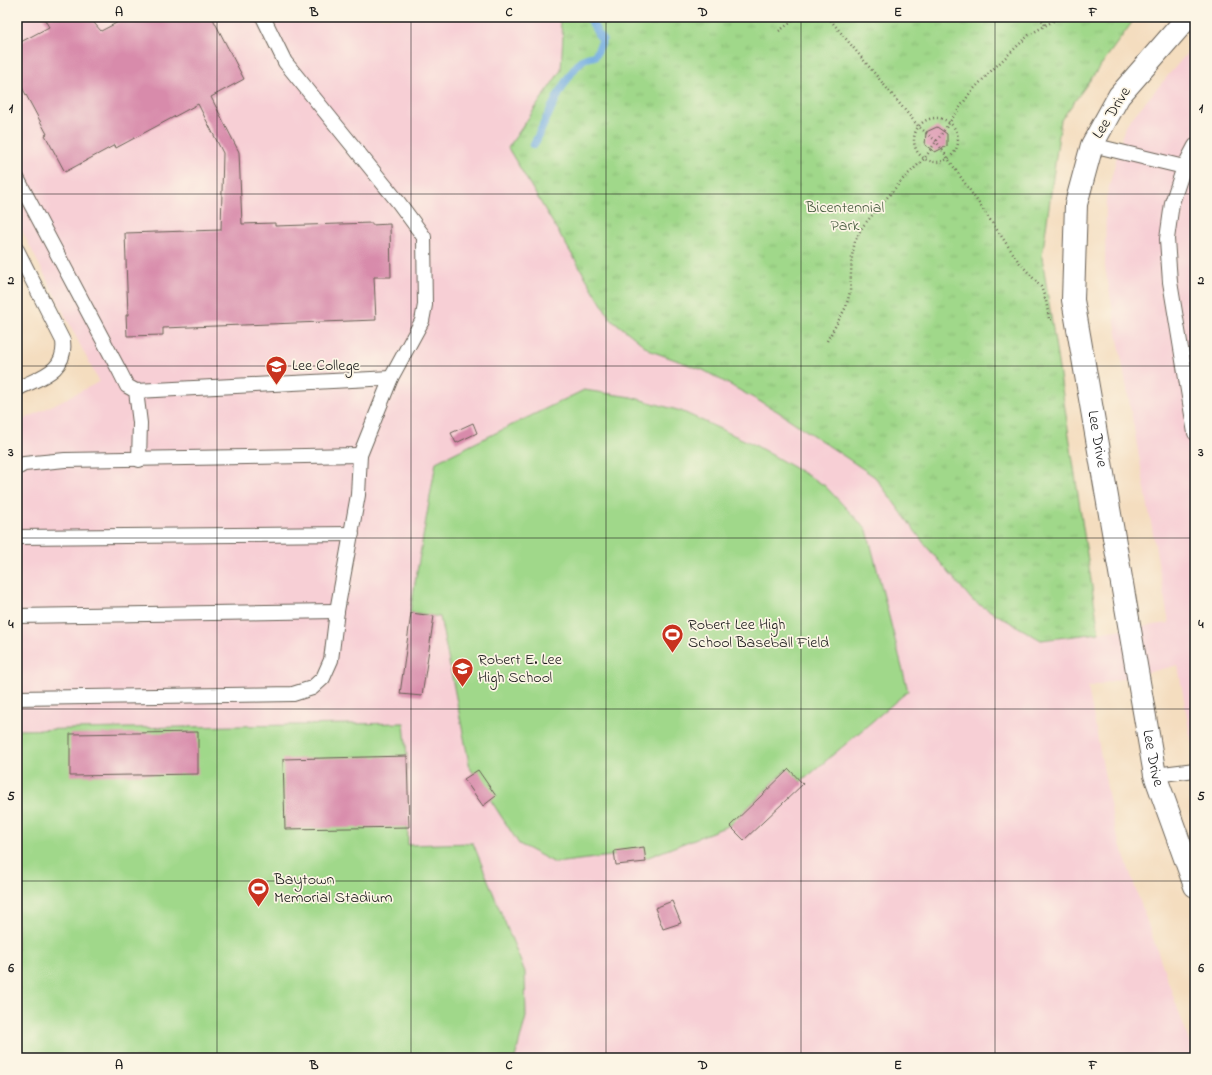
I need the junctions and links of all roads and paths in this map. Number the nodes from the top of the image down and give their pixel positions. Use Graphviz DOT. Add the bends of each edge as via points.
graph roads {
  1 [pos="263,17"];
  2 [pos="798,17"];
  3 [pos="828,17"];
  4 [pos="1040,17"];
  5 [pos="1060,17"];
  6 [pos="1188,17"];
  7 [pos="1045,25"];
  8 [pos="779,31"];
  9 [pos="951,123"];
  10 [pos="918,126"];
  11 [pos="936,141"];
  12 [pos="1092,145"];
  13 [pos="1195,146"];
  14 [pos="924,159"];
  15 [pos="948,159"];
  16 [pos="1190,167"];
  17 [pos="17,178"];
  18 [pos="17,250"];
  19 [pos="1076,315"];
  20 [pos="827,341"];
  21 [pos="391,378"];
  22 [pos="17,389"];
  23 [pos="136,391"];
  24 [pos="1195,433"];
  25 [pos="360,455"];
  26 [pos="139,460"];
  27 [pos="17,468"];
  28 [pos="352,534"];
  29 [pos="17,537"];
  30 [pos="338,611"];
  31 [pos="17,616"];
  32 [pos="17,698"];
  33 [pos="1195,770"];
  34 [pos="1155,775"];
  35 [pos="1195,886"];
  1 -- 21 [label="lane" via="285,62 424,237 425,305 422,321"];
  2 -- 8 [label="path"];
  3 -- 10 [label="path"];
  4 -- 7 [label="path"];
  5 -- 7 [label="path"];
  6 -- 12 [label="main road, Lee Drive" via="1119,96"];
  7 -- 9 [label="path" via="1019,43 991,71 970,93"];
  9 -- 10 [label="path" via="930,118"];
  9 -- 11 [label="path"];
  9 -- 15 [label="path" via="958,142"];
  10 -- 11 [label="path"];
  10 -- 14 [label="path" via="914,133 914,148"];
  11 -- 14 [label="path"];
  11 -- 15 [label="path"];
  12 -- 16 [label="lane"];
  12 -- 19 [label="main road, Lee Drive" via="1076,204 1073,300"];
  13 -- 16 [label="lane"];
  14 -- 15 [label="path" via="936,163"];
  14 -- 20 [label="path" via="903,179 863,226 855,241 846,307"];
  15 -- 19 [label="path" via="1014,256 1041,287 1049,319"];
  16 -- 24 [label="lane" via="1172,203 1167,239 1170,282"];
  17 -- 23 [label="lane" via="120,372 128,386"];
  18 -- 22 [label="lane" via="63,341 64,352 60,364 50,372"];
  19 -- 34 [label="main road, Lee Drive"];
  21 -- 23 [label="lane"];
  21 -- 25 [label="lane"];
  23 -- 26 [label="lane" via="140,423"];
  25 -- 26 [label="lane"];
  25 -- 28 [label="lane" via="358,495"];
  26 -- 27 [label="lane" via="65,460 32,463"];
  28 -- 29 [label="lane"];
  28 -- 30 [label="lane"];
  30 -- 31 [label="lane"];
  30 -- 32 [label="lane" via="331,660 323,678 312,688 293,694"];
  33 -- 34 [label="lane"];
  34 -- 35 [label="main road, Lee Drive"];
}
